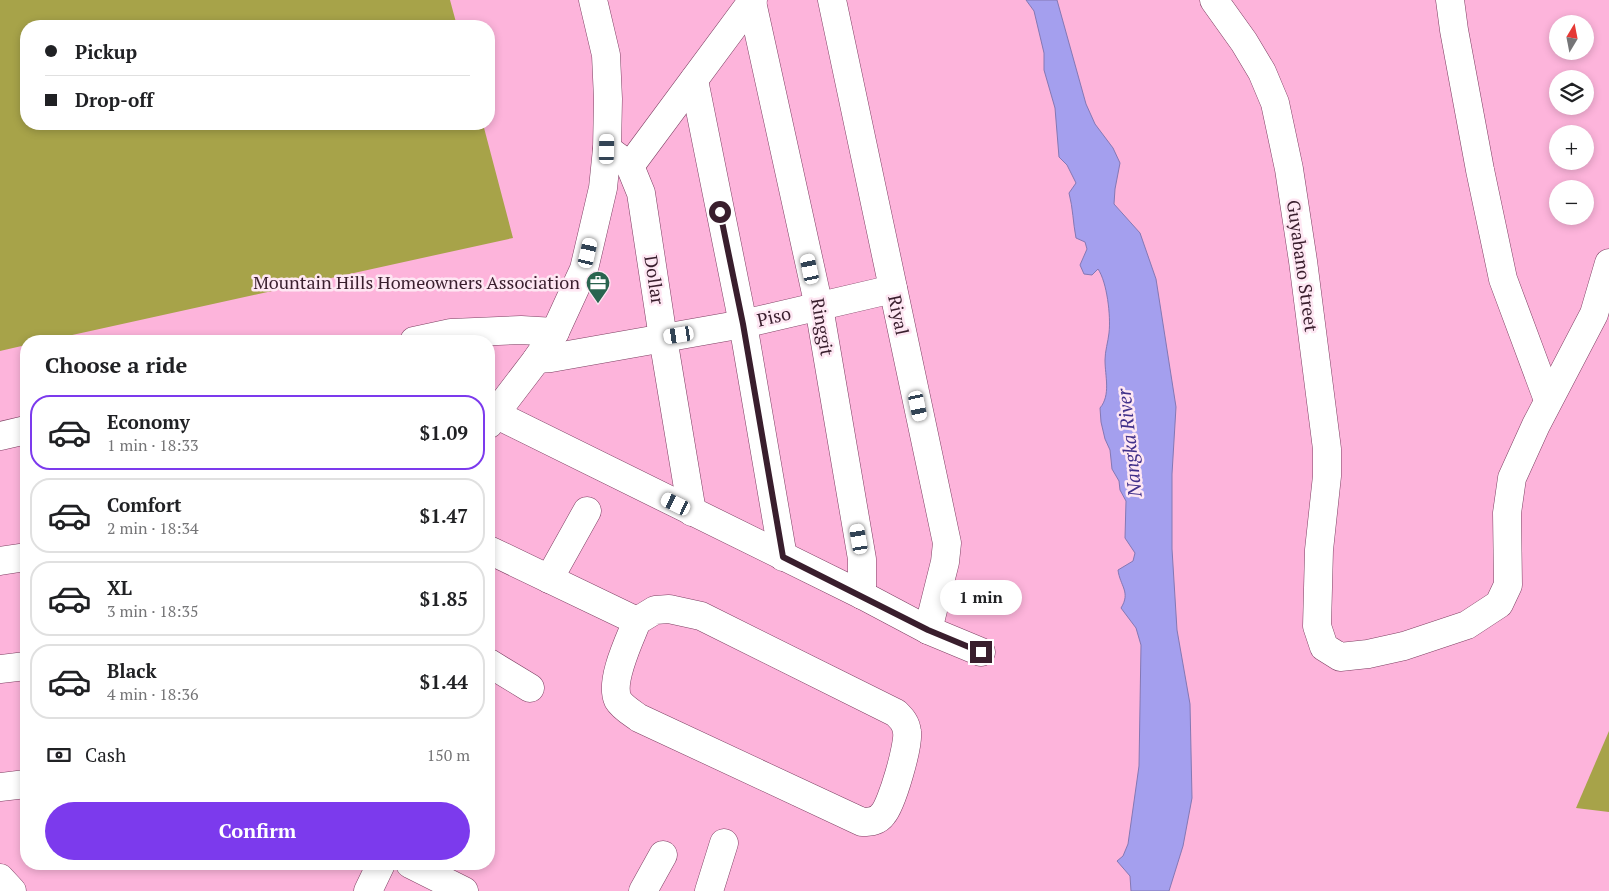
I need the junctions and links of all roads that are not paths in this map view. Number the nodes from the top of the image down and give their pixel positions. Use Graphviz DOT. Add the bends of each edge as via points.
graph roads {
  1 [pos="593,0"];
  2 [pos="832,0"];
  3 [pos="1214,0"];
  4 [pos="1450,0"];
  5 [pos="753,1"];
  6 [pos="694,80"];
  7 [pos="607,149"];
  8 [pos="630,166"];
  9 [pos="1609,263"];
  10 [pos="893,289"];
  11 [pos="819,307"];
  12 [pos="743,324"];
  13 [pos="554,332"];
  14 [pos="442,335"];
  15 [pos="663,338"];
  16 [pos="536,358"];
  17 [pos="1548,400"];
  18 [pos="495,415"];
  19 [pos="495,420"];
  20 [pos="20,431"];
  21 [pos="0,436"];
  22 [pos="587,511"];
  23 [pos="692,512"];
  24 [pos="495,553"];
  25 [pos="783,557"];
  26 [pos="20,558"];
  27 [pos="0,560"];
  28 [pos="549,579"];
  29 [pos="862,596"];
  30 [pos="637,620"];
  31 [pos="928,630"];
  32 [pos="981,652"];
  33 [pos="20,667"];
  34 [pos="495,667"];
  35 [pos="0,669"];
  36 [pos="530,688"];
  37 [pos="20,785"];
  38 [pos="0,787"];
  39 [pos="724,843"];
  40 [pos="663,854"];
  41 [pos="378,870"];
  42 [pos="422,870"];
  43 [pos="0,878"];
  44 [pos="12,891"];
  45 [pos="368,891"];
  46 [pos="464,891"];
  47 [pos="643,891"];
  48 [pos="709,891"];
  1 -- 7 [label="street" via="606,55"];
  2 -- 10 [label="street, Riyal"];
  3 -- 17 [label="street, Guyabano Street" via="1244,42 1265,80 1275,103 1288,169 1327,449 1317,626 1324,648 1340,658 1404,646 1467,625 1499,604 1508,585 1507,514 1512,478"];
  4 -- 17 [label="street" via="1478,161 1503,279"];
  5 -- 6 [label="street"];
  5 -- 11 [label="street, Ringgit"];
  6 -- 8 [label="street"];
  6 -- 12 [label="street"];
  7 -- 8 [label="street"];
  7 -- 13 [label="street" via="603,188 584,269"];
  8 -- 15 [label="street, Dollar" via="641,193"];
  9 -- 17 [label="street, Guyabano Street" via="1594,314"];
  10 -- 11 [label="street, Piso"];
  10 -- 31 [label="street, Riyal" via="947,543"];
  11 -- 12 [label="street, Piso"];
  11 -- 29 [label="street, Ringgit" via="862,559"];
  12 -- 15 [label="street, Piso"];
  12 -- 25 [label="street"];
  13 -- 14 [label="street" via="520,330"];
  13 -- 16 [label="street"];
  15 -- 16 [label="street, Piso"];
  15 -- 23 [label="street, Dollar"];
  16 -- 18 [label="street"];
  19 -- 23 [label="street"];
  20 -- 21 [label="street"];
  22 -- 28 [label="street"];
  23 -- 25 [label="street"];
  24 -- 28 [label="street"];
  25 -- 29 [label="street"];
  26 -- 27 [label="street"];
  28 -- 30 [label="street"];
  29 -- 31 [label="street"];
  30 -- 30 [label="street" via="617,677 618,700 625,707 639,718 862,822 873,822 882,816 889,805 907,746 905,722 896,713 701,616 669,609 655,610"];
  31 -- 32 [label="street"];
  33 -- 35 [label="street"];
  34 -- 36 [label="street"];
  37 -- 38 [label="street"];
  39 -- 48 [label="street"];
  40 -- 47 [label="street"];
  41 -- 45 [label="street"];
  42 -- 46 [label="street"];
  43 -- 44 [label="street"];
}
